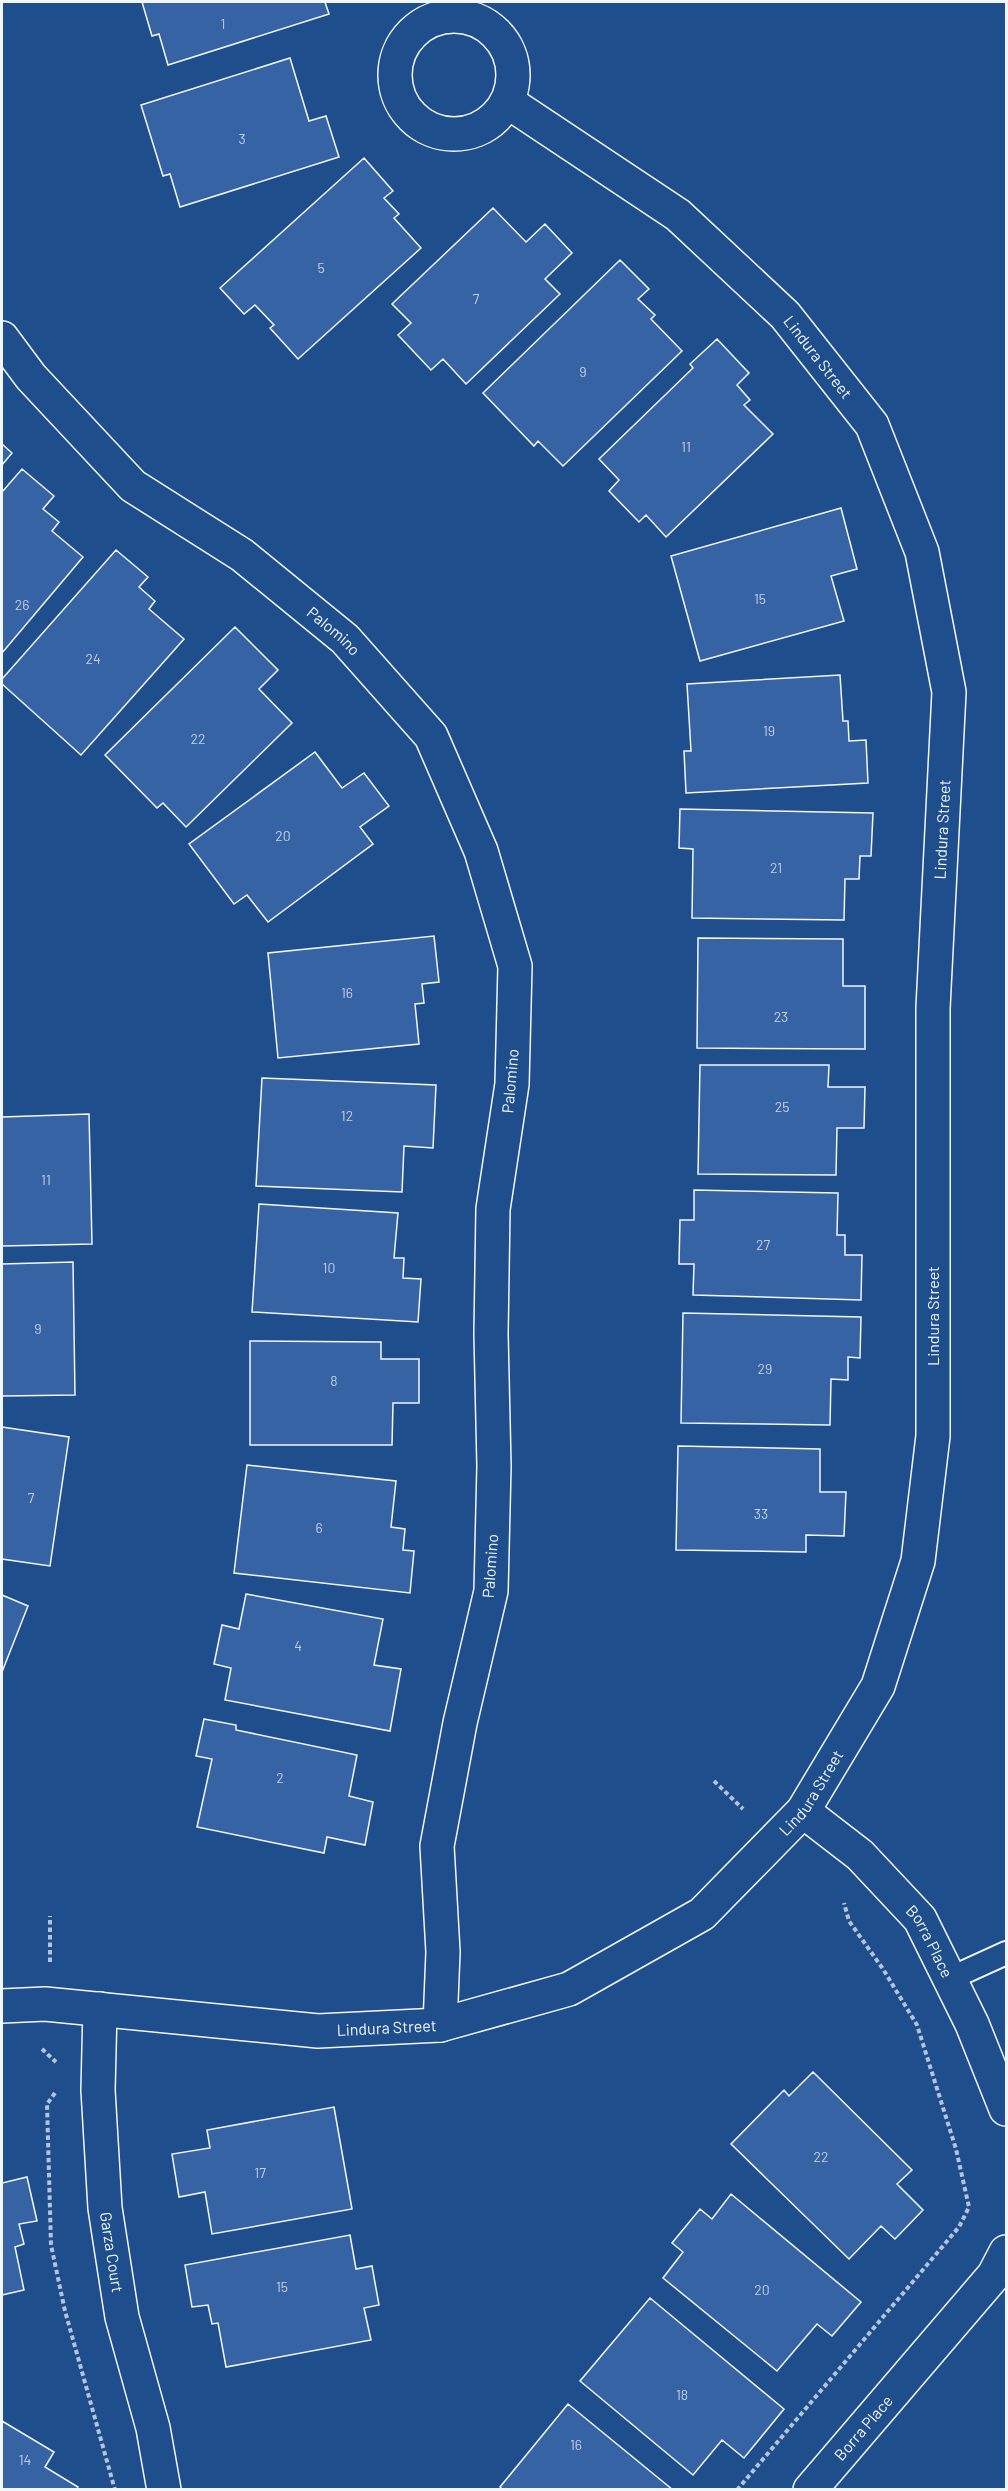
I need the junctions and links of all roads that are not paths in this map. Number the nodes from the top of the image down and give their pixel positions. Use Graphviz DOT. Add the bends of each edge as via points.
graph roads {
  1 [pos="508,102"];
  2 [pos="2,338"];
  3 [pos="803,1811"];
  4 [pos="1006,1953"];
  5 [pos="950,1979"];
  6 [pos="2,2006"];
  7 [pos="100,2009"];
  8 [pos="440,2025"];
  9 [pos="1006,2109"];
  10 [pos="1006,2252"];
  11 [pos="164,2490"];
  12 [pos="810,2490"];
  1 -- 3 [label="street, Lindura Street" via="678,215 785,315 872,425 922,552 949,692 933,1008 933,1436 918,1561 878,1686"];
  2 -- 8 [label="street, Palomino" via="31,377 133,486 242,555 345,639 431,736 481,851 514,966 512,1084 493,1209 495,1466 491,1591 437,1846 443,1952"];
  3 -- 5 [label="street, Borra Place" via="860,1855 920,1919"];
  3 -- 8 [label="street, Lindura Street" via="702,1914 569,1989"];
  4 -- 5 [label="lane"];
  5 -- 9 [label="street, Borra Place"];
  6 -- 7 [label="street, Lindura Street" via="45,2004"];
  7 -- 8 [label="street, Lindura Street" via="318,2031"];
  7 -- 11 [label="street, Garza Court" via="98,2090 105,2208 122,2317 153,2428"];
  10 -- 12 [label="street, Borra Place" via="994,2275"];
}
